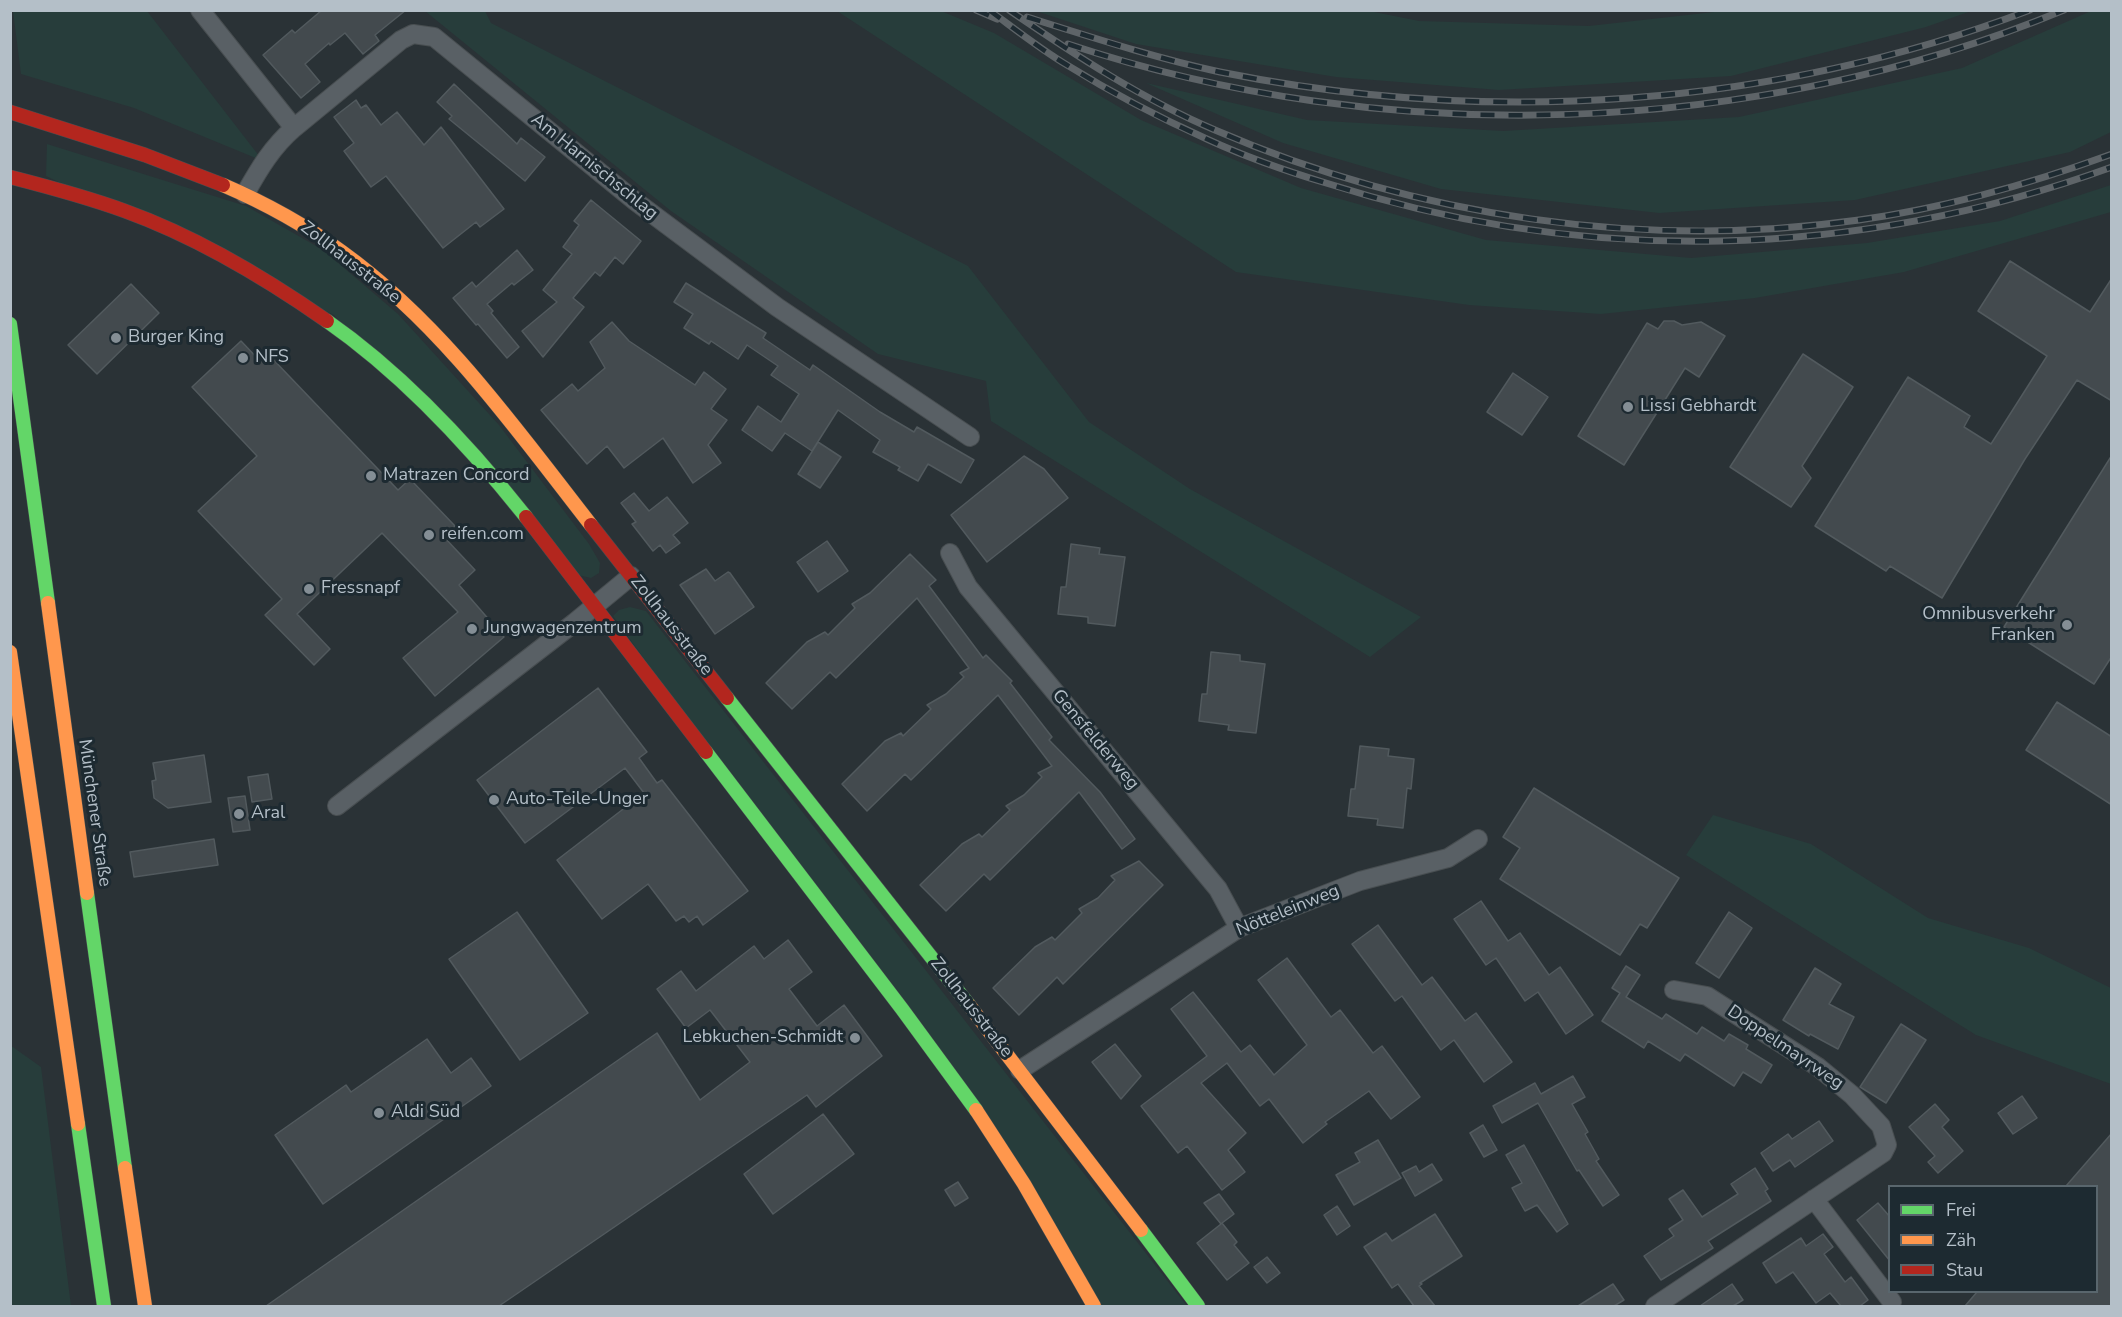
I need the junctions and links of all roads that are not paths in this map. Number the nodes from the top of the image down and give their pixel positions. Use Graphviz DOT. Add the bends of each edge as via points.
graph roads {
  1 [pos="200,10"];
  2 [pos="10,112"];
  3 [pos="294,128"];
  4 [pos="10,177"];
  5 [pos="245,194"];
  6 [pos="10,324"];
  7 [pos="970,437"];
  8 [pos="950,553"];
  9 [pos="631,576"];
  10 [pos="595,607"];
  11 [pos="10,652"];
  12 [pos="337,806"];
  13 [pos="1478,839"];
  14 [pos="1239,928"];
  15 [pos="1674,990"];
  16 [pos="1020,1070"];
  17 [pos="1814,1199"];
  18 [pos="1892,1302"];
  19 [pos="104,1306"];
  20 [pos="145,1306"];
  21 [pos="1094,1306"];
  22 [pos="1198,1306"];
  23 [pos="1655,1306"];
  1 -- 3 [label="street"];
  2 -- 5 [label="main road, Zollhausstraße" via="150,156"];
  3 -- 5 [label="street, Am Harnischschlag" via="269,153"];
  3 -- 7 [label="street, Am Harnischschlag" via="401,40 413,34 434,37 634,201 758,293"];
  4 -- 10 [label="main road" via="88,198 176,234 269,280 330,322 395,375 449,427 507,493"];
  5 -- 9 [label="main road, Zollhausstraße" via="299,222 340,251 434,333 493,400"];
  6 -- 20 [label="main road, Münchener Straße"];
  8 -- 14 [label="street, Gensfelderweg" via="968,587 1218,889"];
  9 -- 10 [label="street"];
  9 -- 16 [label="main road, Zollhausstraße"];
  10 -- 12 [label="street"];
  10 -- 21 [label="main road" via="964,1092 1017,1172"];
  11 -- 19 [label="main road"];
  13 -- 14 [label="street, Nötteleinweg" via="1448,858 1360,881"];
  14 -- 16 [label="street, Nötteleinweg"];
  15 -- 17 [label="street, Doppelmayrweg" via="1707,996 1818,1067 1881,1126 1887,1145 1883,1153"];
  16 -- 22 [label="main road, Zollhausstraße"];
  17 -- 18 [label="street"];
  17 -- 23 [label="street, Doppelmayrweg"];
}
